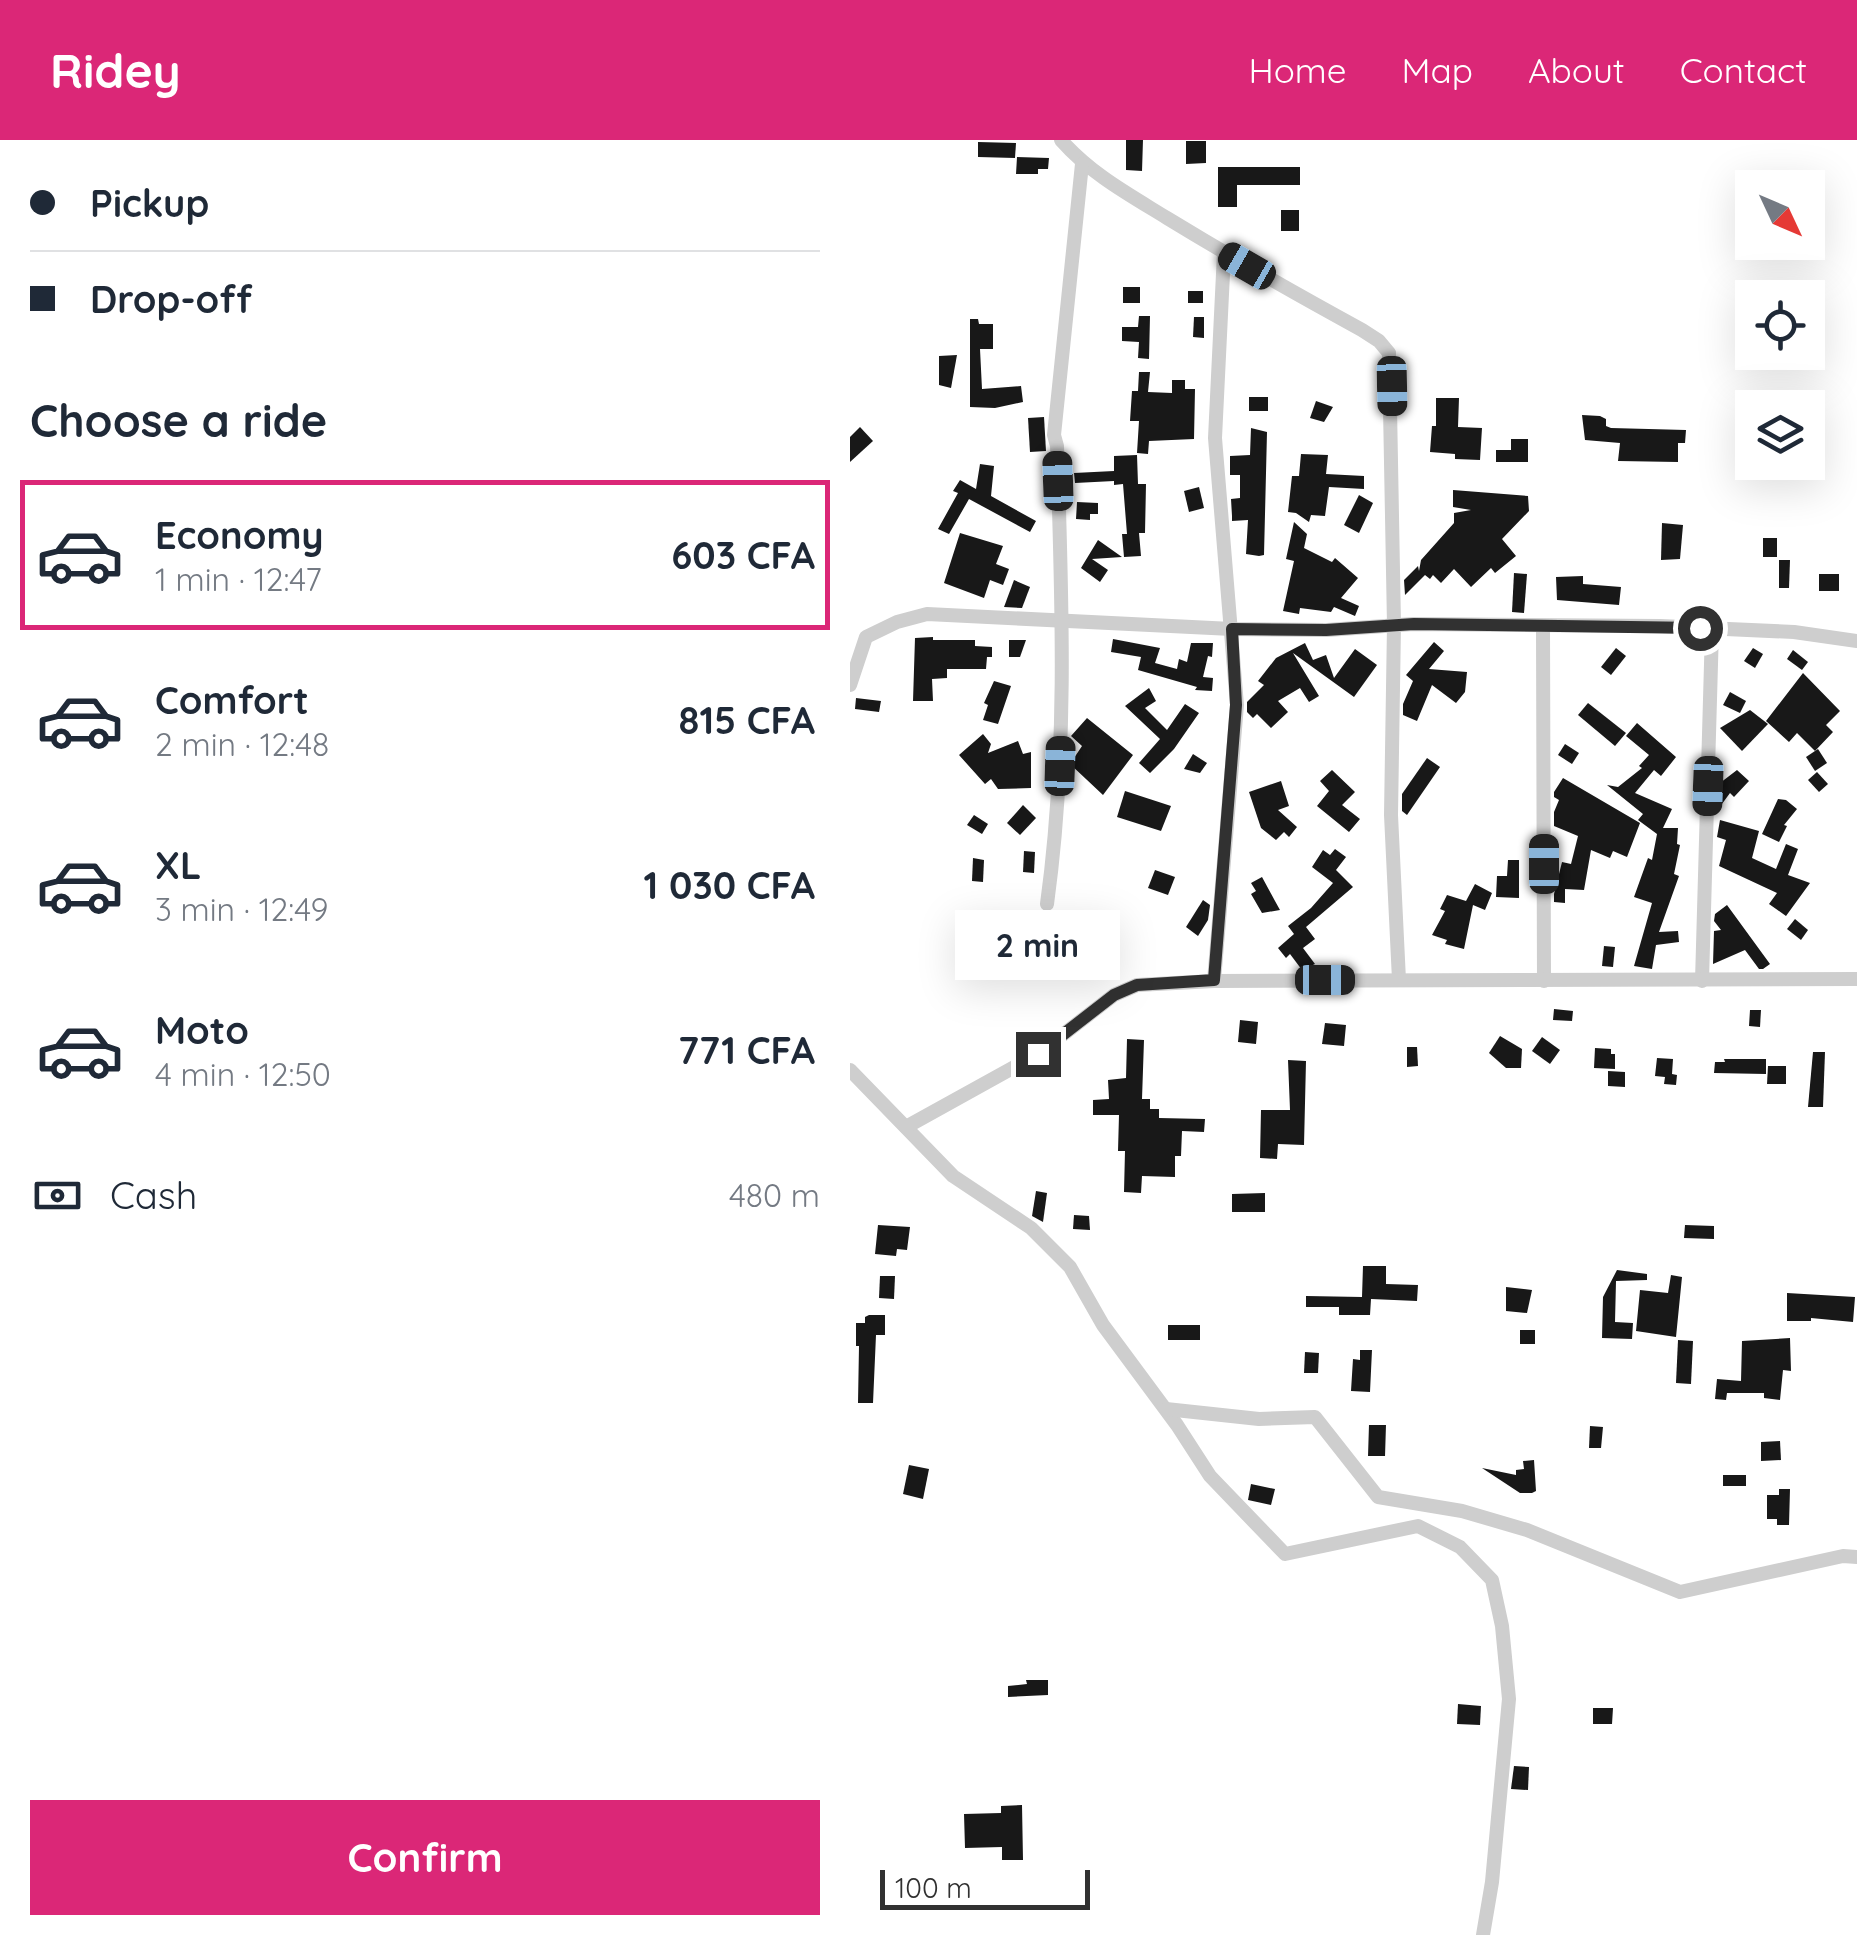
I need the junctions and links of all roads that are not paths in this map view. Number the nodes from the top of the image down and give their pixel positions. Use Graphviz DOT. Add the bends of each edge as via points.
graph roads {
  1 [pos="1061,140"];
  2 [pos="1082,164"];
  3 [pos="1224,253"];
  4 [pos="1063,620"];
  5 [pos="1394,625"];
  6 [pos="1543,627"];
  7 [pos="1232,629"];
  8 [pos="1712,629"];
  9 [pos="1857,641"];
  10 [pos="850,685"];
  11 [pos="1047,904"];
  12 [pos="1857,979"];
  13 [pos="1214,980"];
  14 [pos="1399,980"];
  15 [pos="1702,981"];
  16 [pos="1544,982"];
  17 [pos="850,1070"];
  18 [pos="906,1127"];
  19 [pos="1166,1409"];
  20 [pos="1857,1556"];
  21 [pos="1483,1935"];
  1 -- 2 [label="street"];
  2 -- 3 [label="street"];
  2 -- 4 [label="street" via="1054,436"];
  3 -- 5 [label="street" via="1362,330 1389,353"];
  3 -- 7 [label="street" via="1215,438"];
  4 -- 7 [label="street"];
  4 -- 10 [label="street" via="927,614 897,622 866,637"];
  4 -- 11 [label="street" via="1058,816"];
  5 -- 6 [label="street"];
  5 -- 7 [label="street"];
  5 -- 14 [label="street" via="1391,815"];
  6 -- 8 [label="street"];
  6 -- 16 [label="street"];
  7 -- 13 [label="street" via="1236,705"];
  8 -- 9 [label="street"];
  8 -- 15 [label="street"];
  12 -- 15 [label="street"];
  13 -- 14 [label="street"];
  13 -- 18 [label="street" via="1137,985 1114,995 1038,1054"];
  14 -- 16 [label="street"];
  15 -- 16 [label="street"];
  17 -- 18 [label="street"];
  18 -- 19 [label="street" via="953,1176 1031,1228 1070,1268 1103,1326"];
  19 -- 20 [label="street" via="1259,1419 1316,1417 1378,1497 1527,1530 1680,1592"];
  19 -- 21 [label="street" via="1210,1476 1285,1554 1418,1526 1460,1547 1492,1580 1509,1698"];
}
